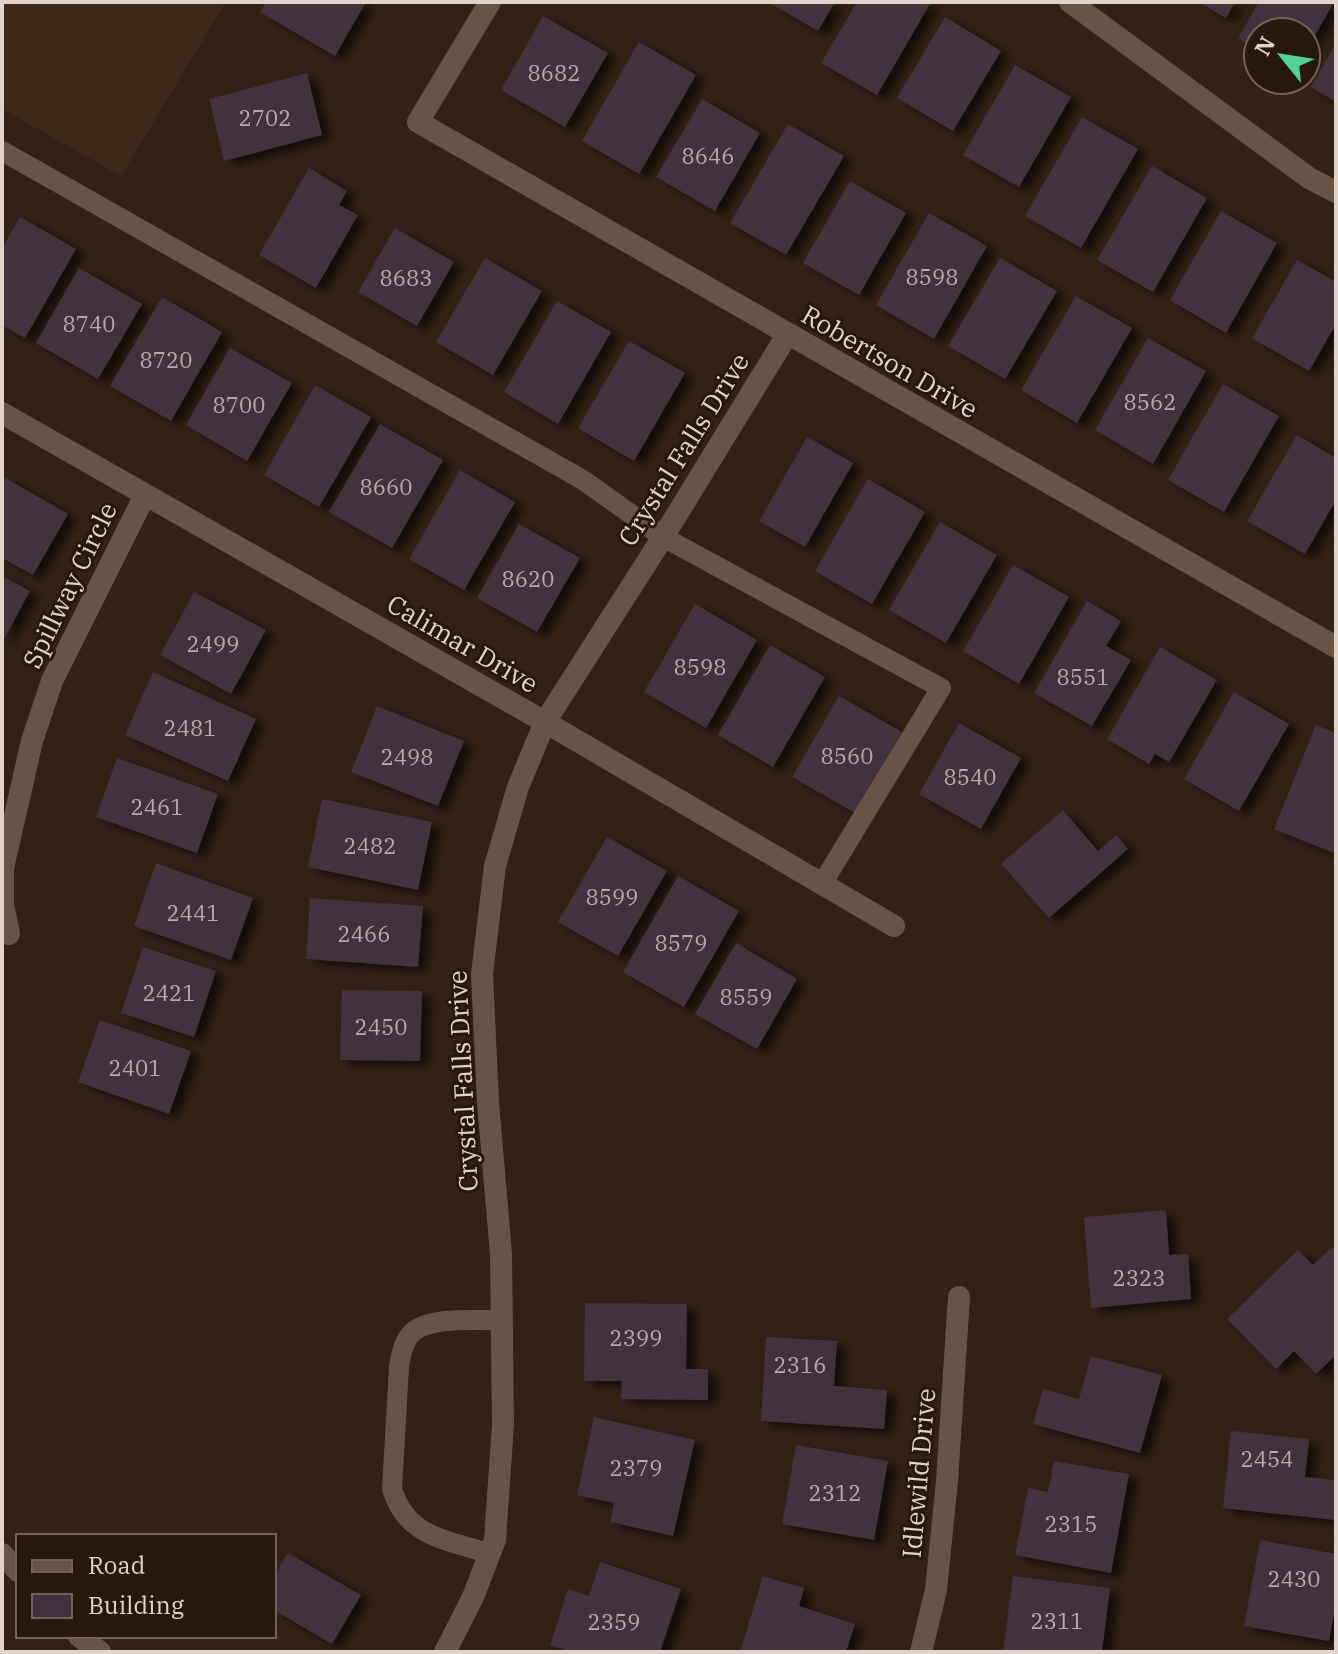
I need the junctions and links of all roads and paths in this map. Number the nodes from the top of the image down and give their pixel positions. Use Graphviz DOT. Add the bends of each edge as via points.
graph roads {
  1 [pos="490,2"];
  2 [pos="1070,2"];
  3 [pos="2,151"];
  4 [pos="1336,192"];
  5 [pos="787,335"];
  6 [pos="2,413"];
  7 [pos="145,495"];
  8 [pos="663,537"];
  9 [pos="1336,647"];
  10 [pos="545,722"];
  11 [pos="822,884"];
  12 [pos="894,926"];
  13 [pos="9,934"];
  14 [pos="959,1297"];
  15 [pos="501,1320"];
  16 [pos="2,1554"];
  17 [pos="490,1554"];
  18 [pos="16,1569"];
  19 [pos="82,1638"];
  20 [pos="100,1652"];
  21 [pos="445,1652"];
  22 [pos="921,1652"];
  1 -- 5 [label="street, Robertson Drive" via="418,122"];
  2 -- 4 [label="street" via="1309,178"];
  3 -- 8 [label="lane" via="583,480"];
  5 -- 8 [label="street, Crystal Falls Drive"];
  5 -- 9 [label="street, Robertson Drive"];
  6 -- 7 [label="street, Calimar Drive"];
  7 -- 10 [label="street, Calimar Drive"];
  7 -- 13 [label="street, Spillway Circle" via="52,681 32,741 3,868"];
  8 -- 10 [label="street, Crystal Falls Drive"];
  8 -- 11 [label="lane" via="941,688"];
  10 -- 11 [label="street, Calimar Drive"];
  10 -- 15 [label="street, Crystal Falls Drive" via="518,787 495,866 482,974"];
  11 -- 12 [label="street, Calimar Drive"];
  14 -- 22 [label="street, Idlewild Drive" via="936,1590"];
  15 -- 17 [label="street, Crystal Falls Drive" via="503,1424"];
  15 -- 17 [label="lane" via="425,1324 411,1333 399,1367 392,1489 397,1507 421,1530"];
  16 -- 18 [label="street"];
  17 -- 21 [label="street, Crystal Falls Drive"];
  19 -- 20 [label="street"];
}
